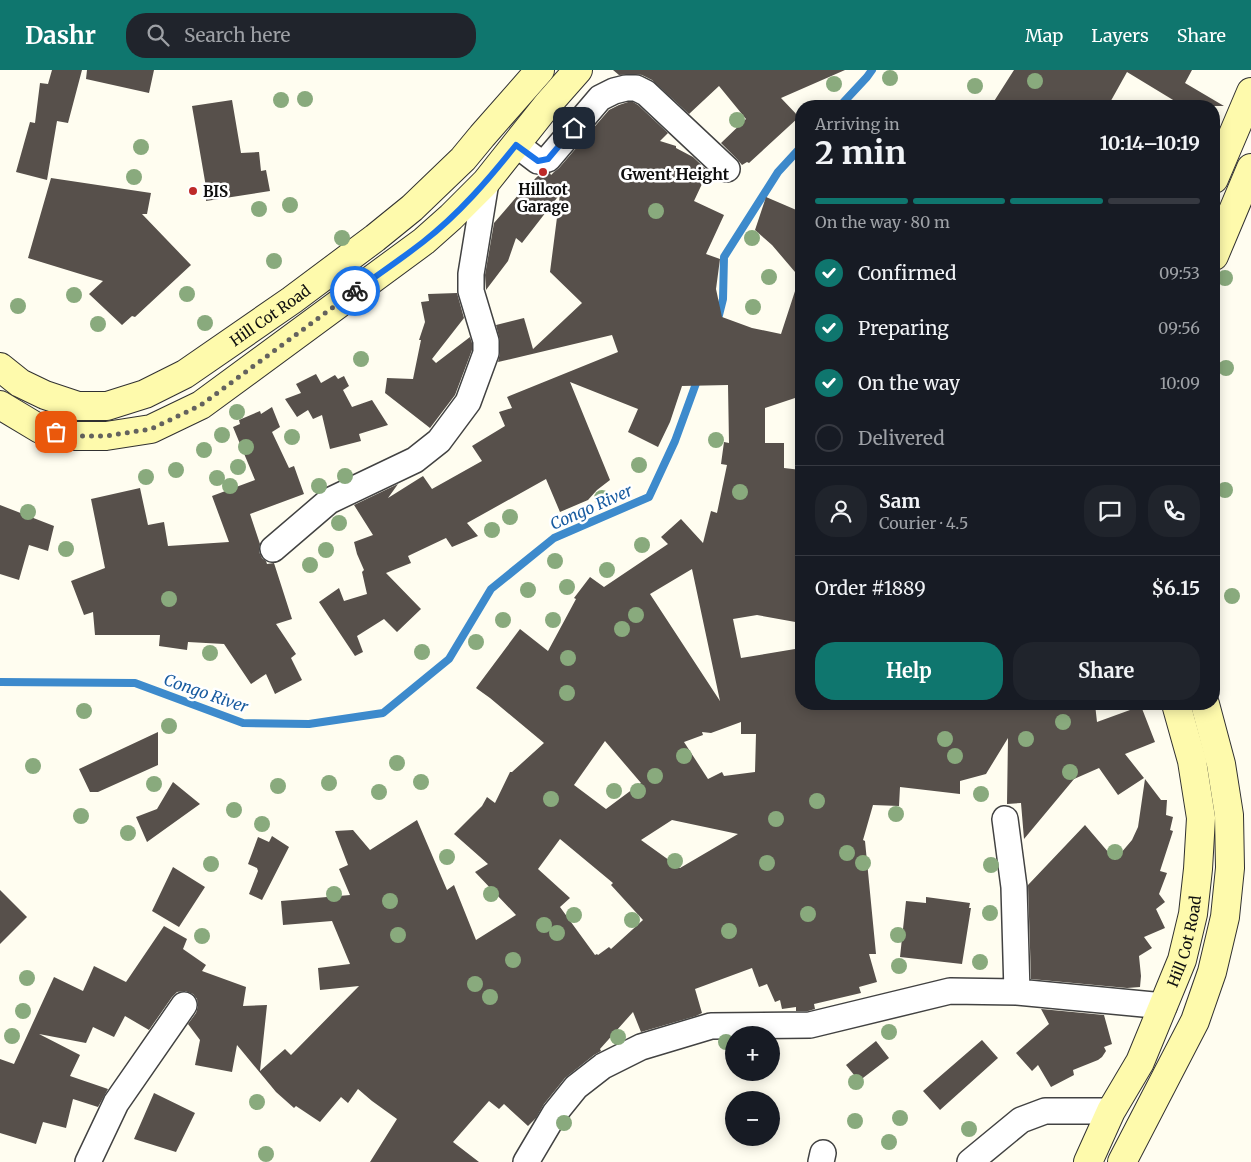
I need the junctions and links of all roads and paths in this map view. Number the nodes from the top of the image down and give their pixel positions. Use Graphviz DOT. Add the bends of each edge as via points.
graph roads {
  1 [pos="540,70"];
  2 [pos="578,70"];
  3 [pos="1251,92"];
  4 [pos="516,145"];
  5 [pos="1220,165"];
  6 [pos="1251,168"];
  7 [pos="727,169"];
  8 [pos="486,182"];
  9 [pos="1220,242"];
  10 [pos="0,367"];
  11 [pos="0,405"];
  12 [pos="272,550"];
  13 [pos="1178,710"];
  14 [pos="1206,710"];
  15 [pos="1005,819"];
  16 [pos="1017,992"];
  17 [pos="184,1005"];
  18 [pos="1164,1006"];
  19 [pos="1111,1111"];
  20 [pos="88,1162"];
  21 [pos="526,1162"];
  22 [pos="970,1162"];
  23 [pos="1088,1162"];
  24 [pos="1122,1162"];
  1 -- 10 [label="main road, Hill Cot Road" via="463,160 412,208 292,300 185,374 145,394 107,406 78,406 20,383"];
  2 -- 4 [label="main road, Hill Cot Road"];
  3 -- 5 [label="main road"];
  4 -- 7 [label="street" via="538,161 548,159 600,98 614,91 636,88 646,93"];
  4 -- 8 [label="main road, Hill Cot Road"];
  6 -- 9 [label="main road"];
  8 -- 11 [label="main road, Hill Cot Road" via="424,241 201,405 151,429 106,436 72,436 40,429"];
  8 -- 12 [label="street" via="471,274 471,291 486,341 486,353 468,402 439,441 415,460 329,502"];
  13 -- 18 [label="main road, Hill Cot Road" via="1192,761 1201,818 1193,914 1182,960"];
  14 -- 24 [label="main road" via="1229,815 1230,868 1225,918 1212,972 1195,1021"];
  15 -- 16 [label="street" via="1014,888"];
  16 -- 18 [label="street"];
  16 -- 21 [label="street" via="950,991 810,1026 711,1026 641,1047 603,1066 576,1087 555,1113"];
  17 -- 20 [label="street" via="116,1103"];
  18 -- 19 [label="main road, Hill Cot Road" via="1140,1062"];
  19 -- 22 [label="street" via="1045,1110 1021,1120"];
  19 -- 23 [label="main road, Hill Cot Road"];
}
